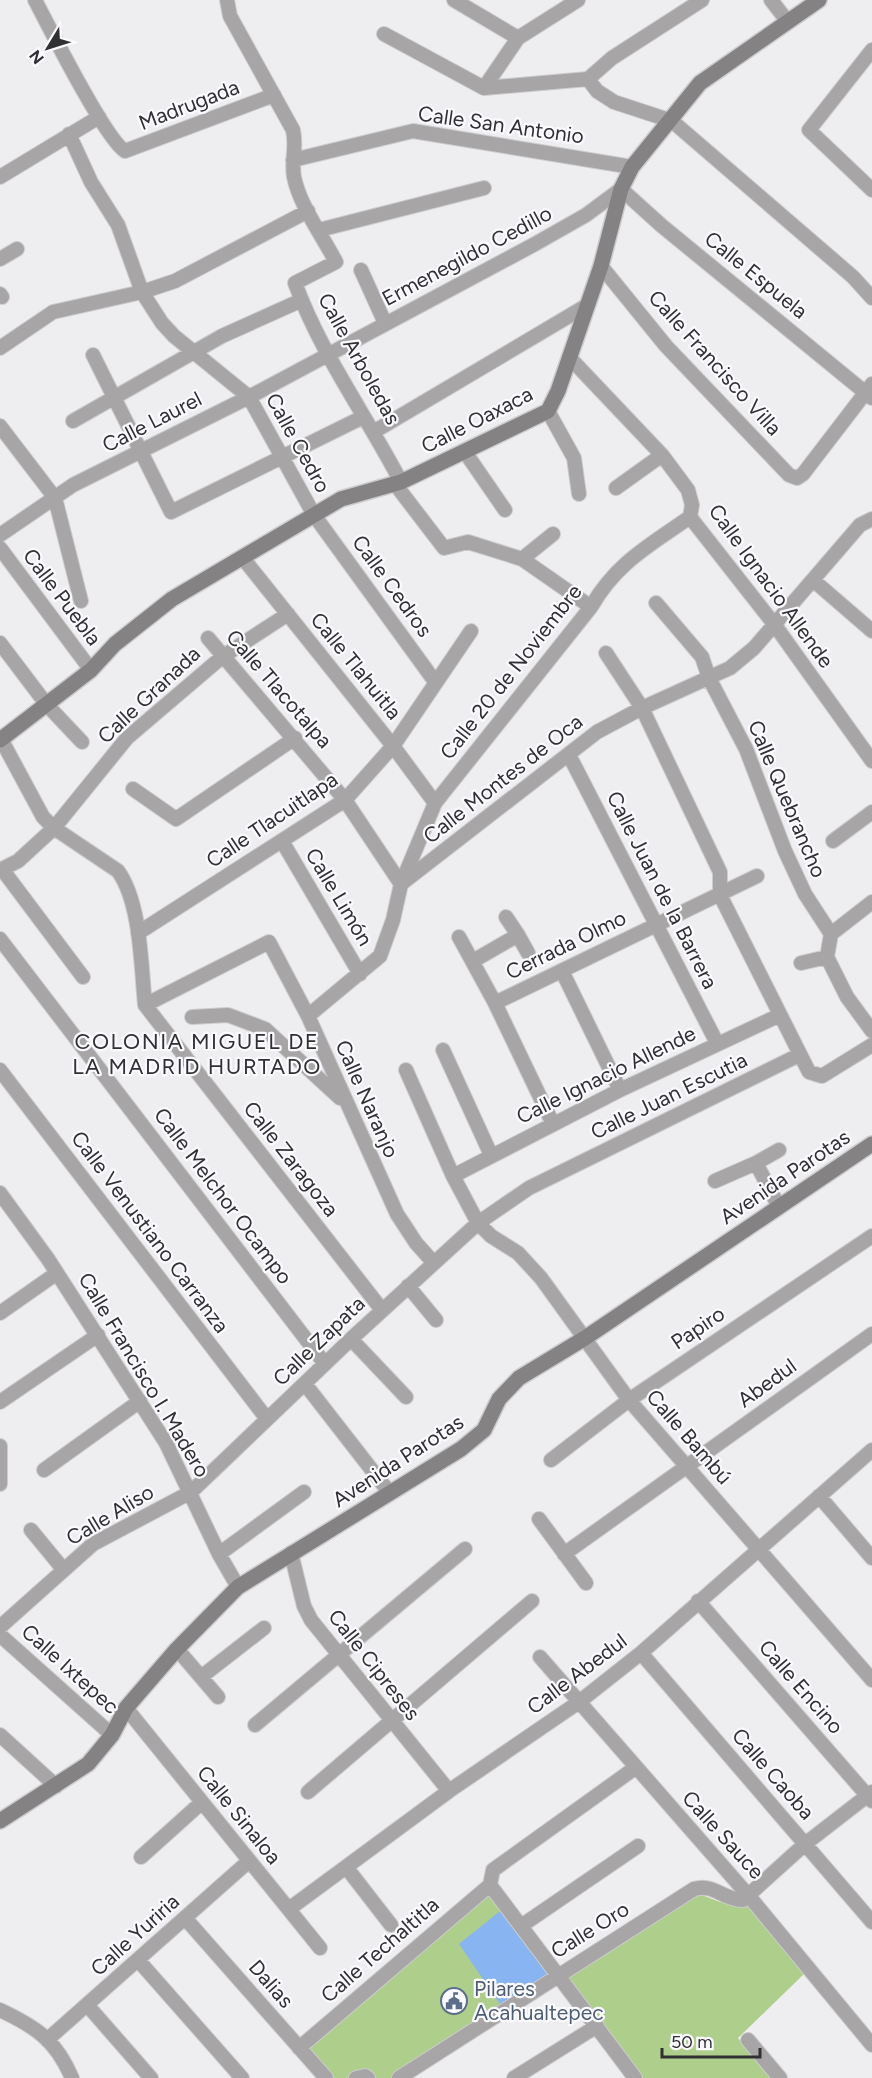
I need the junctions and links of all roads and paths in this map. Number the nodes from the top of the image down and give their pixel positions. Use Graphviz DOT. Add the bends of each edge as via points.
graph roads {
  1 [pos="35,0"];
  2 [pos="227,0"];
  3 [pos="454,0"];
  4 [pos="578,0"];
  5 [pos="702,0"];
  6 [pos="771,0"];
  7 [pos="819,0"];
  8 [pos="788,22"];
  9 [pos="384,34"];
  10 [pos="518,38"];
  11 [pos="872,50"];
  12 [pos="588,79"];
  13 [pos="484,88"];
  14 [pos="274,95"];
  15 [pos="99,117"];
  16 [pos="672,120"];
  17 [pos="69,134"];
  18 [pos="293,160"];
  19 [pos="632,167"];
  20 [pos="0,177"];
  21 [pos="484,188"];
  22 [pos="621,189"];
  23 [pos="872,190"];
  24 [pos="308,211"];
  25 [pos="319,230"];
  26 [pos="17,249"];
  27 [pos="0,259"];
  28 [pos="601,266"];
  29 [pos="361,270"];
  30 [pos="142,292"];
  31 [pos="872,298"];
  32 [pos="302,300"];
  33 [pos="586,306"];
  34 [pos="386,323"];
  35 [pos="0,348"];
  36 [pos="195,352"];
  37 [pos="93,355"];
  38 [pos="328,355"];
  39 [pos="569,357"];
  40 [pos="870,391"];
  41 [pos="249,397"];
  42 [pos="114,399"];
  43 [pos="548,411"];
  44 [pos="363,417"];
  45 [pos="73,421"];
  46 [pos="0,426"];
  47 [pos="375,431"];
  48 [pos="140,451"];
  49 [pos="465,452"];
  50 [pos="662,455"];
  51 [pos="282,457"];
  52 [pos="398,483"];
  53 [pos="616,488"];
  54 [pos="579,494"];
  55 [pos="55,498"];
  56 [pos="505,510"];
  57 [pos="314,515"];
  58 [pos="690,517"];
  59 [pos="872,519"];
  60 [pos="554,534"];
  61 [pos="0,535"];
  62 [pos="0,548"];
  63 [pos="242,557"];
  64 [pos="522,559"];
  65 [pos="813,580"];
  66 [pos="81,601"];
  67 [pos="656,603"];
  68 [pos="591,607"];
  69 [pos="288,614"];
  70 [pos="774,624"];
  71 [pos="471,631"];
  72 [pos="872,631"];
  73 [pos="207,638"];
  74 [pos="0,643"];
  75 [pos="606,653"];
  76 [pos="222,657"];
  77 [pos="91,670"];
  78 [pos="709,678"];
  79 [pos="436,683"];
  80 [pos="47,705"];
  81 [pos="642,708"];
  82 [pos="295,738"];
  83 [pos="1,740"];
  84 [pos="82,742"];
  85 [pos="393,746"];
  86 [pos="570,755"];
  87 [pos="872,761"];
  88 [pos="133,789"];
  89 [pos="345,800"];
  90 [pos="435,803"];
  91 [pos="872,812"];
  92 [pos="54,828"];
  93 [pos="832,841"];
  94 [pos="282,842"];
  95 [pos="1,869"];
  96 [pos="757,876"];
  97 [pos="401,884"];
  98 [pos="720,895"];
  99 [pos="872,902"];
  100 [pos="506,917"];
  101 [pos="656,925"];
  102 [pos="138,933"];
  103 [pos="831,934"];
  104 [pos="518,935"];
  105 [pos="459,937"];
  106 [pos="0,939"];
  107 [pos="528,953"];
  108 [pos="826,957"];
  109 [pos="473,961"];
  110 [pos="801,963"];
  111 [pos="562,970"];
  112 [pos="360,974"];
  113 [pos="83,977"];
  114 [pos="495,1003"];
  115 [pos="145,1005"];
  116 [pos="780,1014"];
  117 [pos="308,1016"];
  118 [pos="192,1017"];
  119 [pos="872,1031"];
  120 [pos="717,1043"];
  121 [pos="872,1045"];
  122 [pos="443,1050"];
  123 [pos="800,1055"];
  124 [pos="0,1070"];
  125 [pos="406,1070"];
  126 [pos="620,1090"];
  127 [pos="345,1103"];
  128 [pos="553,1124"];
  129 [pos="872,1144"];
  130 [pos="779,1150"];
  131 [pos="491,1155"];
  132 [pos="756,1163"];
  133 [pos="453,1176"];
  134 [pos="715,1181"];
  135 [pos="0,1193"];
  136 [pos="779,1207"];
  137 [pos="478,1222"];
  138 [pos="872,1236"];
  139 [pos="433,1262"];
  140 [pos="57,1273"];
  141 [pos="408,1286"];
  142 [pos="382,1310"];
  143 [pos="0,1313"];
  144 [pos="436,1320"];
  145 [pos="872,1334"];
  146 [pos="98,1335"];
  147 [pos="585,1338"];
  148 [pos="351,1339"];
  149 [pos="325,1364"];
  150 [pos="305,1384"];
  151 [pos="406,1397"];
  152 [pos="629,1400"];
  153 [pos="140,1401"];
  154 [pos="0,1402"];
  155 [pos="267,1419"];
  156 [pos="0,1446"];
  157 [pos="872,1450"];
  158 [pos="551,1460"];
  159 [pos="687,1467"];
  160 [pos="44,1470"];
  161 [pos="0,1484"];
  162 [pos="191,1492"];
  163 [pos="304,1492"];
  164 [pos="389,1492"];
  165 [pos="819,1496"];
  166 [pos="539,1519"];
  167 [pos="31,1530"];
  168 [pos="758,1548"];
  169 [pos="465,1549"];
  170 [pos="291,1553"];
  171 [pos="219,1554"];
  172 [pos="564,1554"];
  173 [pos="872,1558"];
  174 [pos="63,1569"];
  175 [pos="586,1583"];
  176 [pos="238,1587"];
  177 [pos="532,1601"];
  178 [pos="698,1601"];
  179 [pos="0,1627"];
  180 [pos="264,1628"];
  181 [pos="0,1635"];
  182 [pos="177,1649"];
  183 [pos="641,1653"];
  184 [pos="339,1656"];
  185 [pos="540,1657"];
  186 [pos="201,1677"];
  187 [pos="872,1680"];
  188 [pos="218,1697"];
  189 [pos="579,1702"];
  190 [pos="126,1708"];
  191 [pos="392,1722"];
  192 [pos="255,1725"];
  193 [pos="0,1735"];
  194 [pos="112,1735"];
  195 [pos="635,1768"];
  196 [pos="56,1786"];
  197 [pos="449,1791"];
  198 [pos="308,1792"];
  199 [pos="870,1796"];
  200 [pos="201,1803"];
  201 [pos="1,1818"];
  202 [pos="805,1844"];
  203 [pos="638,1846"];
  204 [pos="141,1857"];
  205 [pos="249,1861"];
  206 [pos="346,1867"];
  207 [pos="490,1885"];
  208 [pos="748,1895"];
  209 [pos="289,1909"];
  210 [pos="184,1918"];
  211 [pos="872,1922"];
  212 [pos="391,1926"];
  213 [pos="520,1926"];
  214 [pos="320,1948"];
  215 [pos="138,1960"];
  216 [pos="557,1976"];
  217 [pos="88,2006"];
  218 [pos="0,2010"];
  219 [pos="597,2026"];
  220 [pos="48,2038"];
  221 [pos="748,2040"];
  222 [pos="872,2044"];
  223 [pos="299,2048"];
  224 [pos="633,2077"];
  225 [pos="72,2078"];
  226 [pos="151,2078"];
  227 [pos="242,2078"];
  228 [pos="326,2078"];
  229 [pos="356,2078"];
  230 [pos="368,2078"];
  231 [pos="399,2078"];
  232 [pos="514,2078"];
  233 [pos="780,2078"];
  1 -- 15 [label="street"];
  2 -- 14 [label="street, Calle Arboledas" via="230,16"];
  3 -- 10 [label="street"];
  4 -- 10 [label="street"];
  5 -- 12 [label="street" via="612,58"];
  6 -- 8 [label="street"];
  7 -- 8 [label="street, Calle Oaxaca"];
  8 -- 16 [label="street, Calle Oaxaca" via="700,83"];
  9 -- 13 [label="street"];
  10 -- 13 [label="street"];
  11 -- 23 [label="street" via="809,130"];
  12 -- 13 [label="street"];
  12 -- 16 [label="street" via="597,92 614,102"];
  14 -- 15 [label="street, Madrugada" via="125,151 118,147"];
  14 -- 18 [label="street, Calle Arboledas" via="293,130 297,146"];
  15 -- 17 [label="street"];
  16 -- 19 [label="street, Calle Oaxaca"];
  16 -- 31 [label="street" via="853,277"];
  17 -- 20 [label="street"];
  17 -- 30 [label="street" via="91,182 118,225"];
  18 -- 19 [label="street, Calle San Antonio" via="413,130"];
  18 -- 24 [label="street, Calle Arboledas" via="294,176"];
  19 -- 22 [label="street, Calle Oaxaca"];
  21 -- 25 [label="street"];
  22 -- 28 [label="street, Calle Oaxaca"];
  22 -- 34 [label="street, Ermenegildo Cedillo" via="586,215"];
  22 -- 40 [label="street, Calle Espuela"];
  24 -- 25 [label="street, Calle Arboledas"];
  24 -- 30 [label="street" via="175,281"];
  25 -- 32 [label="street, Calle Arboledas" via="336,262 295,283"];
  26 -- 27 [label="street"];
  28 -- 33 [label="street, Calle Oaxaca"];
  28 -- 40 [label="street, Calle Francisco Villa" via="666,346 789,476 797,478 803,474"];
  29 -- 34 [label="street"];
  30 -- 35 [label="street" via="53,312"];
  30 -- 36 [label="street, Calle Cedro" via="162,323"];
  32 -- 36 [label="street"];
  32 -- 38 [label="street, Calle Arboledas"];
  33 -- 39 [label="street, Calle Oaxaca"];
  33 -- 47 [label="street"];
  34 -- 38 [label="street, Ermenegildo Cedillo"];
  36 -- 41 [label="street, Calle Cedro"];
  36 -- 42 [label="street"];
  37 -- 42 [label="street"];
  38 -- 41 [label="street, Calle Laurel"];
  38 -- 44 [label="street, Calle Arboledas"];
  39 -- 43 [label="street, Calle Oaxaca"];
  39 -- 50 [label="street, Calle Ignacio Allende"];
  41 -- 48 [label="street, Calle Laurel"];
  41 -- 51 [label="street, Calle Cedro"];
  42 -- 45 [label="street"];
  42 -- 48 [label="street"];
  43 -- 49 [label="street, Calle Oaxaca"];
  43 -- 54 [label="street" via="574,458"];
  44 -- 47 [label="street, Calle Arboledas"];
  44 -- 51 [label="street"];
  46 -- 55 [label="street"];
  47 -- 52 [label="street, Calle Arboledas"];
  48 -- 51 [label="street" via="171,513"];
  48 -- 55 [label="street, Calle Laurel"];
  49 -- 52 [label="street, Calle Oaxaca"];
  49 -- 56 [label="street"];
  50 -- 53 [label="street"];
  50 -- 58 [label="street, Calle Ignacio Allende" via="688,490"];
  51 -- 57 [label="street, Calle Cedro"];
  52 -- 57 [label="street, Calle Oaxaca" via="341,499"];
  52 -- 64 [label="street, Calle Arboledas" via="444,548 468,542"];
  55 -- 61 [label="street, Calle Laurel"];
  55 -- 66 [label="street"];
  57 -- 63 [label="street, Calle Oaxaca"];
  57 -- 79 [label="street, Calle Cedros"];
  58 -- 68 [label="street, Calle 20 de Noviembre" via="625,562 605,583"];
  58 -- 70 [label="street, Calle Ignacio Allende"];
  59 -- 65 [label="street, Calle Montes de Oca" via="860,525"];
  60 -- 64 [label="street"];
  62 -- 77 [label="street, Calle Puebla"];
  63 -- 69 [label="street, Calle Tlahuitla"];
  63 -- 77 [label="street, Calle Oaxaca" via="172,599 115,644"];
  64 -- 68 [label="street"];
  65 -- 70 [label="street, Calle Montes de Oca"];
  65 -- 72 [label="street"];
  67 -- 78 [label="street, Calle Quebrancho" via="702,657"];
  68 -- 90 [label="street, Calle 20 de Noviembre"];
  69 -- 76 [label="street, Calle Granada"];
  69 -- 85 [label="street, Calle Tlahuitla"];
  70 -- 78 [label="street, Calle Montes de Oca" via="730,668"];
  70 -- 87 [label="street, Calle Ignacio Allende"];
  71 -- 79 [label="street, Calle Tlacuitlapa"];
  73 -- 76 [label="street, Calle Tlacotalpa"];
  74 -- 80 [label="street"];
  75 -- 81 [label="street"];
  76 -- 82 [label="street, Calle Tlacotalpa"];
  76 -- 92 [label="street, Calle Granada" via="127,738"];
  77 -- 80 [label="street, Calle Oaxaca"];
  78 -- 81 [label="street, Calle Montes de Oca"];
  78 -- 103 [label="street, Calle Quebrancho" via="746,748 805,894"];
  79 -- 85 [label="street, Calle Tlacuitlapa"];
  80 -- 83 [label="street, Calle Oaxaca"];
  80 -- 84 [label="street"];
  81 -- 86 [label="street, Calle Montes de Oca" via="597,732"];
  81 -- 98 [label="street" via="720,872"];
  82 -- 88 [label="street" via="176,819"];
  82 -- 89 [label="street, Calle Tlacotalpa"];
  83 -- 92 [label="street" via="43,817"];
  85 -- 89 [label="street, Calle Tlacuitlapa"];
  85 -- 90 [label="street, Calle Tlahuitla"];
  86 -- 97 [label="street, Calle Montes de Oca"];
  86 -- 101 [label="street, Calle Juan de la Barrera"];
  89 -- 94 [label="street, Calle Tlacuitlapa"];
  89 -- 97 [label="street, Calle Tlacotalpa"];
  90 -- 97 [label="street, Calle 20 de Noviembre"];
  91 -- 93 [label="street"];
  92 -- 95 [label="street, Calle Granada" via="18,861"];
  92 -- 102 [label="street" via="118,871 126,882"];
  94 -- 102 [label="street, Calle Tlacuitlapa"];
  94 -- 112 [label="street, Calle Limón"];
  95 -- 113 [label="street"];
  96 -- 98 [label="street, Cerrada Olmo"];
  97 -- 112 [label="street" via="380,956"];
  98 -- 101 [label="street, Cerrada Olmo"];
  98 -- 116 [label="street"];
  99 -- 103 [label="street"];
  100 -- 104 [label="street"];
  101 -- 111 [label="street, Cerrada Olmo"];
  101 -- 120 [label="street, Calle Juan de la Barrera"];
  102 -- 115 [label="street"];
  103 -- 108 [label="street"];
  104 -- 107 [label="street"];
  104 -- 109 [label="street"];
  105 -- 109 [label="street"];
  106 -- 149 [label="street, Calle Melchor Ocampo"];
  108 -- 110 [label="street"];
  108 -- 119 [label="street" via="847,997"];
  109 -- 114 [label="street"];
  111 -- 114 [label="street, Cerrada Olmo"];
  111 -- 126 [label="street"];
  112 -- 117 [label="street"];
  114 -- 128 [label="street"];
  115 -- 117 [label="street, Calle Naranjo" via="269,942"];
  115 -- 142 [label="street, Calle Zaragoza"];
  116 -- 120 [label="street, Calle Ignacio Allende"];
  116 -- 123 [label="street"];
  117 -- 127 [label="street, Calle Naranjo"];
  118 -- 127 [label="street" via="228,1015 266,1029"];
  120 -- 126 [label="street, Calle Ignacio Allende"];
  121 -- 123 [label="street" via="822,1076 809,1072"];
  122 -- 131 [label="street"];
  123 -- 137 [label="street, Calle Juan Escutia" via="529,1188"];
  124 -- 155 [label="street, Calle Venustiano Carranza"];
  125 -- 133 [label="street"];
  126 -- 128 [label="street, Calle Ignacio Allende"];
  127 -- 139 [label="street, Calle Naranjo" via="397,1214"];
  128 -- 131 [label="street, Calle Ignacio Allende"];
  129 -- 136 [label="street, Avenida Parotas"];
  130 -- 132 [label="street"];
  131 -- 133 [label="street, Calle Ignacio Allende"];
  132 -- 134 [label="street"];
  132 -- 136 [label="street"];
  133 -- 137 [label="street"];
  135 -- 140 [label="street, Calle Francisco I. Madero"];
  136 -- 147 [label="street, Avenida Parotas"];
  137 -- 139 [label="street, Calle Zapata"];
  137 -- 147 [label="street, Calle Bambú" via="491,1236 518,1252"];
  138 -- 152 [label="street, Papiro"];
  139 -- 141 [label="street, Calle Zapata"];
  140 -- 143 [label="street"];
  140 -- 146 [label="street, Calle Francisco I. Madero"];
  141 -- 142 [label="street, Calle Zapata"];
  141 -- 144 [label="street"];
  142 -- 148 [label="street, Calle Zapata"];
  145 -- 159 [label="street, Abedul"];
  146 -- 153 [label="street, Calle Francisco I. Madero"];
  146 -- 154 [label="street"];
  147 -- 152 [label="street, Calle Bambú"];
  147 -- 164 [label="street, Avenida Parotas" via="519,1378 499,1399 484,1430 461,1449"];
  148 -- 149 [label="street, Calle Zapata"];
  148 -- 151 [label="street"];
  149 -- 150 [label="street, Calle Zapata"];
  150 -- 155 [label="street, Calle Zapata"];
  150 -- 164 [label="street"];
  152 -- 158 [label="street, Papiro"];
  152 -- 159 [label="street, Calle Bambú"];
  153 -- 160 [label="street"];
  153 -- 162 [label="street, Calle Francisco I. Madero"];
  155 -- 162 [label="street, Calle Zapata"];
  156 -- 161 [label="street"];
  157 -- 165 [label="street, Calle Abedul"];
  159 -- 168 [label="street, Calle Bambú"];
  159 -- 172 [label="street, Abedul"];
  162 -- 171 [label="street, Calle Francisco I. Madero"];
  162 -- 174 [label="street, Calle Aliso" via="93,1544"];
  163 -- 171 [label="street"];
  164 -- 170 [label="street, Avenida Parotas"];
  165 -- 168 [label="street, Calle Abedul"];
  165 -- 173 [label="street"];
  166 -- 172 [label="street"];
  167 -- 174 [label="street"];
  168 -- 178 [label="street, Calle Abedul"];
  168 -- 187 [label="street, Calle Bambú"];
  169 -- 184 [label="street"];
  170 -- 176 [label="street, Avenida Parotas"];
  170 -- 184 [label="street, Calle Cipreses" via="304,1606"];
  171 -- 176 [label="street, Calle Francisco I. Madero"];
  172 -- 175 [label="street"];
  174 -- 179 [label="street, Calle Aliso"];
  176 -- 182 [label="street, Avenida Parotas"];
  177 -- 191 [label="street"];
  178 -- 183 [label="street, Calle Abedul"];
  178 -- 199 [label="street, Calle Encino"];
  180 -- 186 [label="street"];
  181 -- 194 [label="street, Calle Ixtepec"];
  182 -- 186 [label="street"];
  182 -- 190 [label="street, Avenida Parotas"];
  183 -- 189 [label="street, Calle Abedul"];
  183 -- 202 [label="street, Calle Caoba"];
  184 -- 191 [label="street, Calle Cipreses"];
  184 -- 192 [label="street"];
  185 -- 189 [label="street, Calle Sauce"];
  186 -- 188 [label="street"];
  189 -- 195 [label="street, Calle Sauce"];
  189 -- 197 [label="street, Calle Abedul"];
  190 -- 194 [label="street, Avenida Parotas"];
  190 -- 200 [label="street, Calle Sinaloa"];
  191 -- 197 [label="street, Calle Cipreses"];
  191 -- 198 [label="street"];
  193 -- 196 [label="street"];
  194 -- 196 [label="street, Avenida Parotas" via="88,1764"];
  195 -- 207 [label="street, Calle Techaltitla" via="493,1870"];
  195 -- 208 [label="street, Calle Sauce"];
  196 -- 201 [label="street, Avenida Parotas"];
  197 -- 206 [label="street, Calle Abedul"];
  199 -- 202 [label="street"];
  200 -- 204 [label="street"];
  200 -- 205 [label="street, Calle Sinaloa"];
  202 -- 208 [label="street"];
  202 -- 211 [label="street, Calle Caoba"];
  203 -- 213 [label="street"];
  205 -- 209 [label="street, Calle Sinaloa"];
  205 -- 210 [label="street, Calle Yuriria"];
  206 -- 209 [label="street, Calle Abedul"];
  206 -- 212 [label="street"];
  207 -- 213 [label="street"];
  207 -- 223 [label="street, Calle Techaltitla"];
  208 -- 216 [label="street, Calle Oro" via="743,1900 734,1900 711,1888 694,1889"];
  208 -- 222 [label="street, Calle Sauce"];
  209 -- 214 [label="street, Calle Sinaloa"];
  210 -- 215 [label="street, Calle Yuriria"];
  210 -- 223 [label="street, Dalias"];
  213 -- 216 [label="street"];
  215 -- 217 [label="street, Calle Yuriria"];
  215 -- 227 [label="street"];
  216 -- 219 [label="street"];
  216 -- 231 [label="street, Calle Oro"];
  217 -- 220 [label="street, Calle Yuriria"];
  217 -- 226 [label="street"];
  218 -- 220 [label="street" via="33,2025"];
  219 -- 224 [label="street"];
  219 -- 232 [label="street"];
  220 -- 225 [label="street"];
  221 -- 233 [label="street"];
  223 -- 228 [label="street, Dalias"];
  229 -- 230 [label="street"];
}
